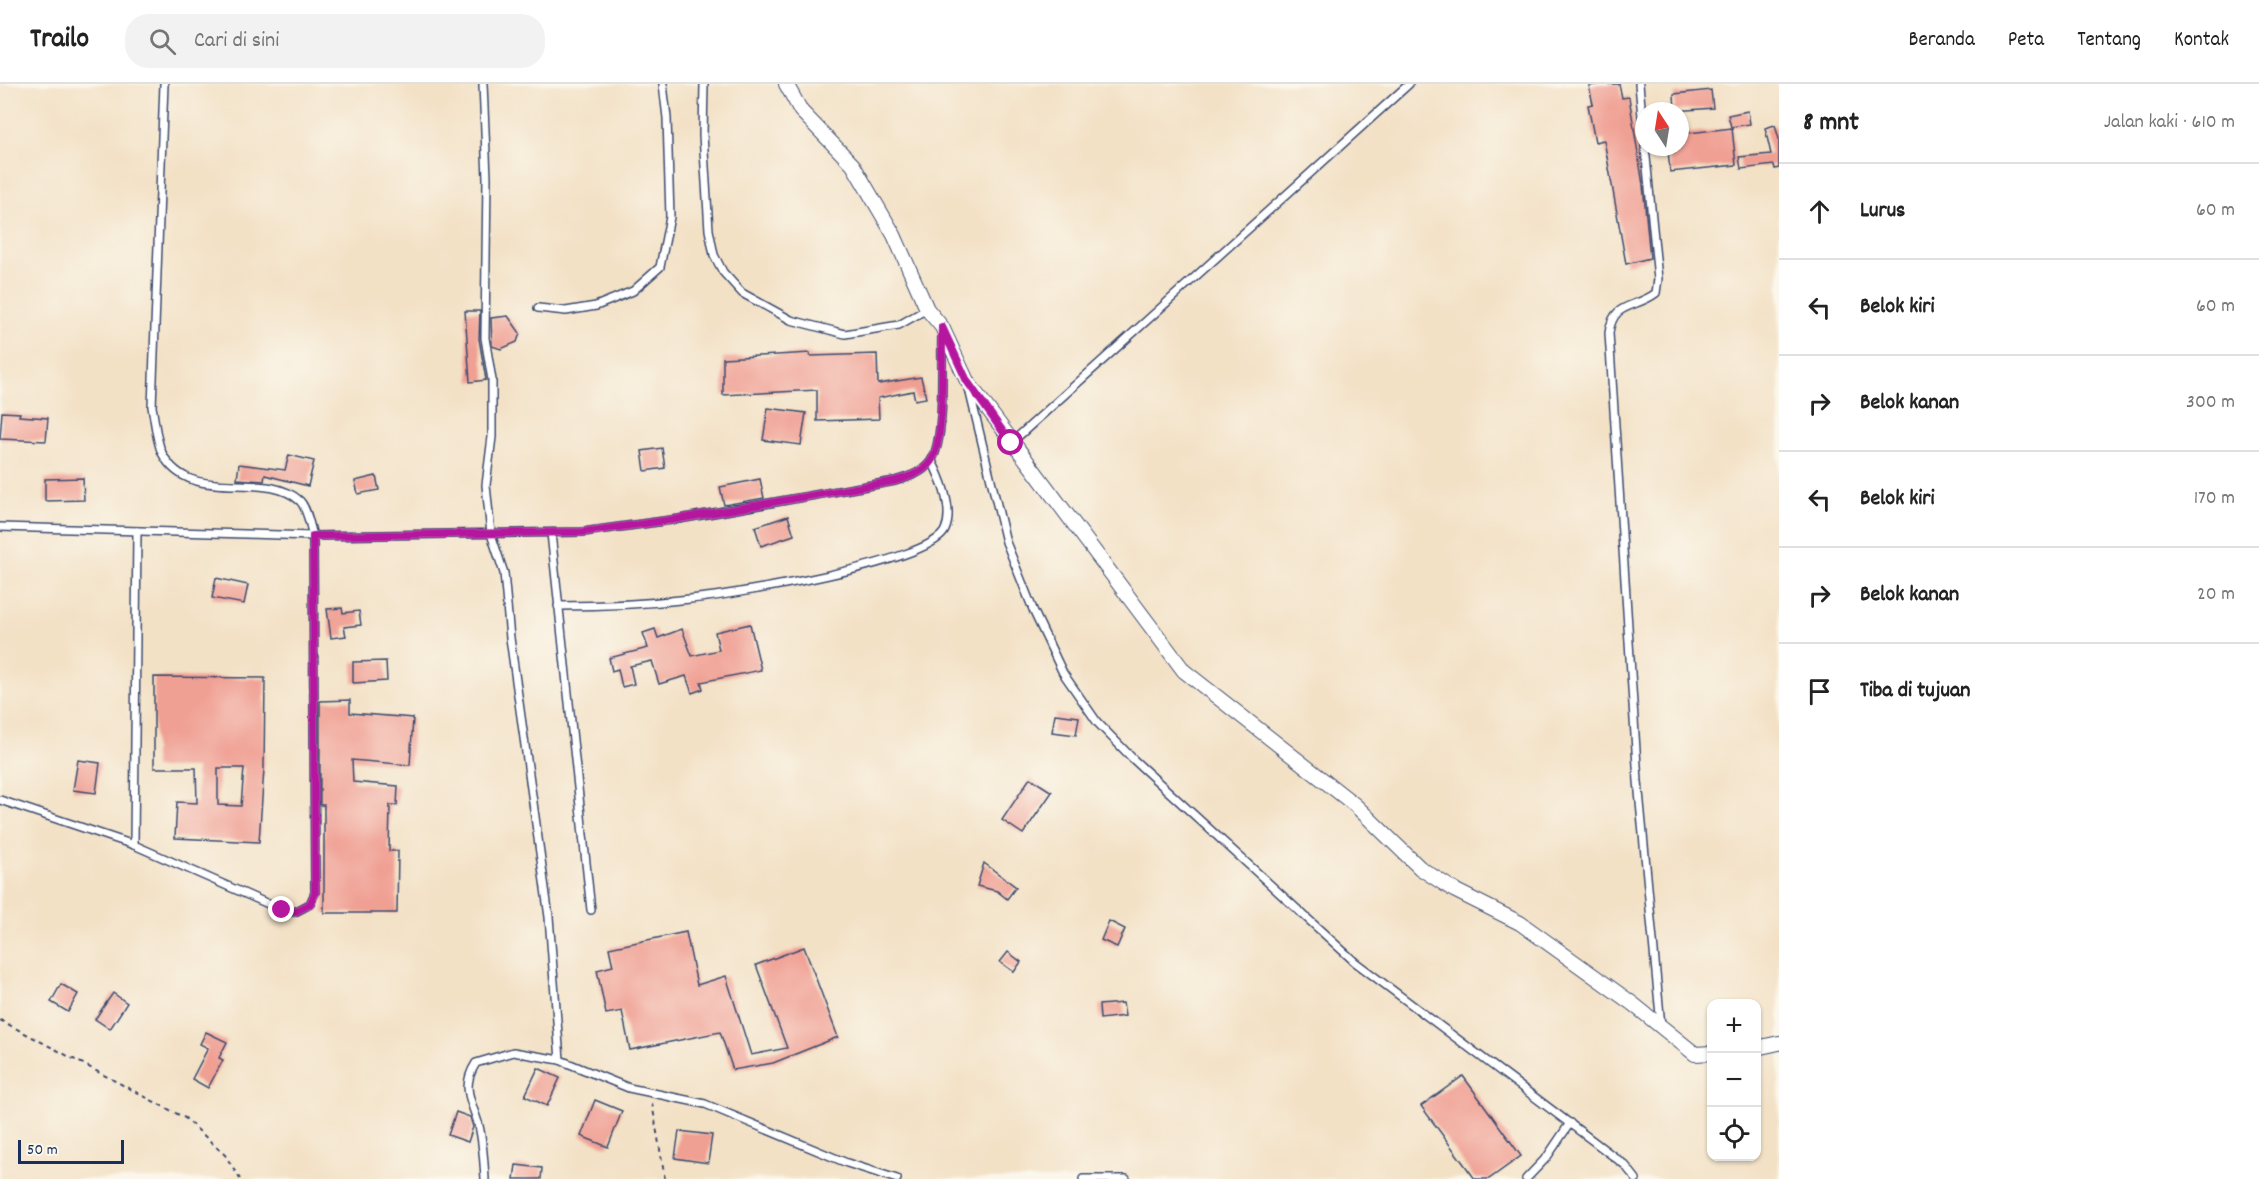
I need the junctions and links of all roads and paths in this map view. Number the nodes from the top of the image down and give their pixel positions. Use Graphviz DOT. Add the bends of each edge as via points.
graph roads {
  1 [pos="164,84"];
  2 [pos="483,84"];
  3 [pos="663,84"];
  4 [pos="704,84"];
  5 [pos="786,84"];
  6 [pos="1409,84"];
  7 [pos="1639,84"];
  8 [pos="1641,102"];
  9 [pos="1646,156"];
  10 [pos="538,308"];
  11 [pos="927,309"];
  12 [pos="942,327"];
  13 [pos="967,381"];
  14 [pos="1011,443"];
  15 [pos="932,460"];
  16 [pos="0,527"];
  17 [pos="137,531"];
  18 [pos="551,533"];
  19 [pos="490,534"];
  20 [pos="313,536"];
  21 [pos="558,606"];
  22 [pos="0,800"];
  23 [pos="134,845"];
  24 [pos="591,910"];
  25 [pos="0,1020"];
  26 [pos="1661,1030"];
  27 [pos="1779,1043"];
  28 [pos="1761,1047"];
  29 [pos="1707,1053"];
  30 [pos="560,1059"];
  31 [pos="650,1091"];
  32 [pos="1570,1123"];
  33 [pos="240,1179"];
  34 [pos="485,1179"];
  35 [pos="665,1179"];
  36 [pos="897,1179"];
  37 [pos="1083,1179"];
  38 [pos="1126,1179"];
  39 [pos="1527,1179"];
  40 [pos="1636,1179"];
  1 -- 20 [label="lane" via="152,408 162,453 178,473 203,484 284,490 302,503"];
  2 -- 19 [label="lane" via="487,178 485,338 492,380 492,437 486,484"];
  3 -- 10 [label="lane" via="670,217 660,267 633,291 596,306 566,311"];
  4 -- 11 [label="lane" via="709,230 714,255 742,293 791,320 845,334 900,326"];
  5 -- 11 [label="street" via="801,111 854,165 894,235"];
  6 -- 14 [label="lane"];
  7 -- 8 [label="lane"];
  9 -- 26 [label="lane" via="1658,279 1656,293 1619,309 1610,318 1609,333 1638,781"];
  11 -- 12 [label="street"];
  12 -- 13 [label="street"];
  12 -- 15 [label="lane" via="940,432"];
  13 -- 14 [label="street"];
  13 -- 32 [label="lane" via="1006,542 1063,673 1097,722 1355,962"];
  14 -- 26 [label="street" via="1184,671 1355,805 1420,868 1520,923 1633,1004"];
  15 -- 18 [label="lane" via="919,472 895,481 678,519"];
  15 -- 21 [label="lane" via="948,515 938,540 923,549 855,569 732,593"];
  16 -- 17 [label="lane"];
  17 -- 20 [label="lane"];
  17 -- 23 [label="lane"];
  18 -- 19 [label="lane"];
  18 -- 21 [label="lane"];
  19 -- 20 [label="lane"];
  19 -- 30 [label="lane" via="504,573 549,917"];
  20 -- 23 [label="lane" via="315,893 310,904 295,912 282,910"];
  21 -- 24 [label="lane"];
  22 -- 23 [label="lane"];
  25 -- 33 [label="path" via="185,1118 225,1155"];
  26 -- 29 [label="street" via="1695,1054"];
  27 -- 28 [label="street"];
  30 -- 31 [label="lane" via="629,1088"];
  30 -- 34 [label="lane" via="513,1052 476,1063 468,1074 467,1087 479,1128"];
  31 -- 35 [label="path"];
  31 -- 36 [label="lane" via="705,1104 847,1163"];
  32 -- 39 [label="lane"];
  32 -- 40 [label="lane"];
  37 -- 38 [label="lane"];
}
